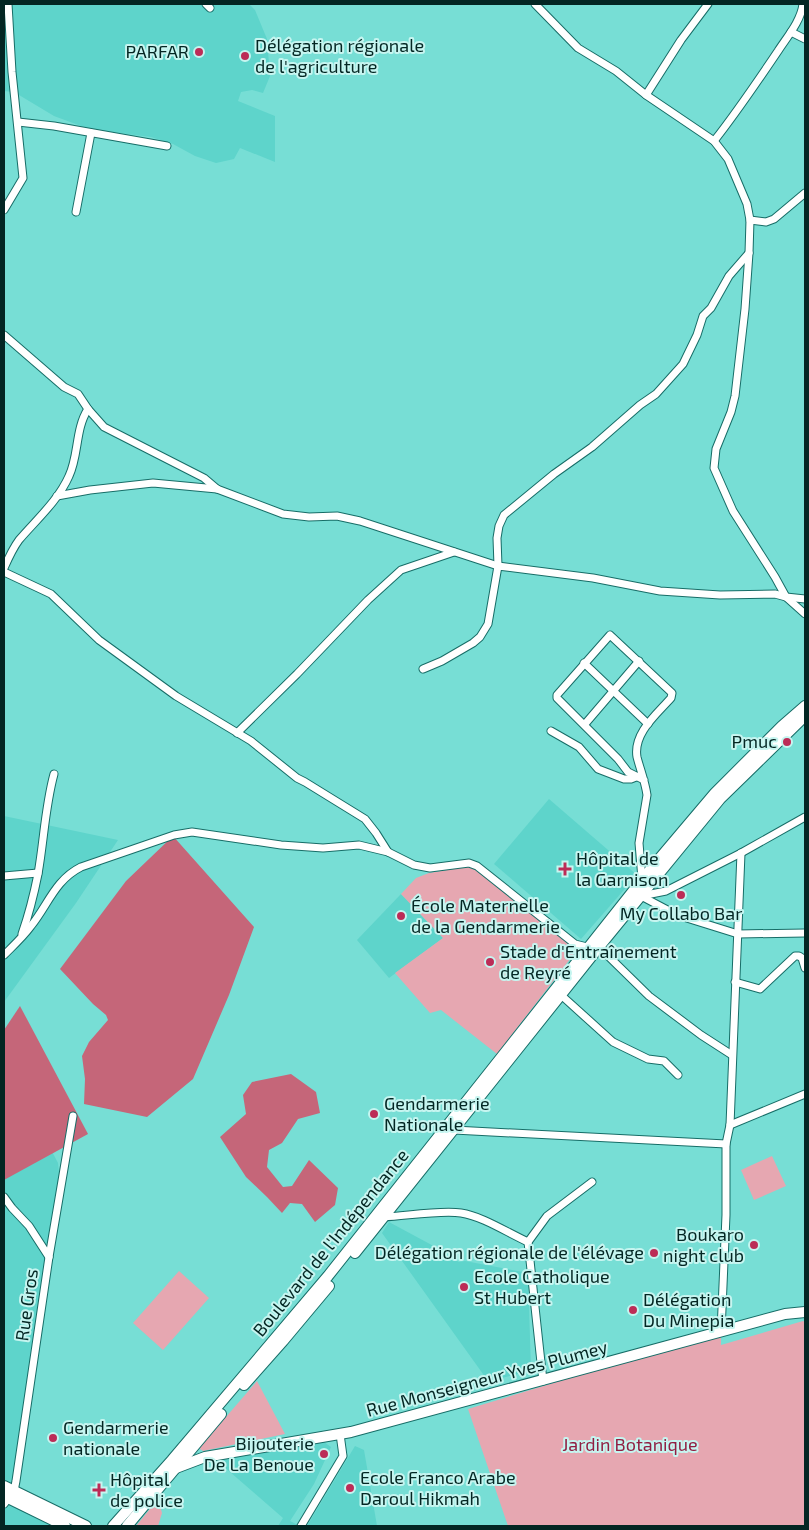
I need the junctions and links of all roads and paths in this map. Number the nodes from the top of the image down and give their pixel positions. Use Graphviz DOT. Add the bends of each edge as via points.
graph roads {
  1 [pos="8,4"];
  2 [pos="535,4"];
  3 [pos="708,4"];
  4 [pos="803,4"];
  5 [pos="791,32"];
  6 [pos="805,39"];
  7 [pos="646,95"];
  8 [pos="18,122"];
  9 [pos="91,133"];
  10 [pos="714,141"];
  11 [pos="167,146"];
  12 [pos="805,193"];
  13 [pos="4,210"];
  14 [pos="76,212"];
  15 [pos="750,220"];
  16 [pos="749,253"];
  17 [pos="4,335"];
  18 [pos="88,409"];
  19 [pos="217,489"];
  20 [pos="57,496"];
  21 [pos="454,552"];
  22 [pos="498,566"];
  23 [pos="4,568"];
  24 [pos="4,572"];
  25 [pos="786,597"];
  26 [pos="805,599"];
  27 [pos="805,614"];
  28 [pos="639,661"];
  29 [pos="584,663"];
  30 [pos="422,669"];
  31 [pos="614,691"];
  32 [pos="805,706"];
  33 [pos="805,716"];
  34 [pos="585,724"];
  35 [pos="648,724"];
  36 [pos="551,732"];
  37 [pos="237,733"];
  38 [pos="54,774"];
  39 [pos="640,778"];
  40 [pos="805,817"];
  41 [pos="388,852"];
  42 [pos="741,853"];
  43 [pos="38,873"];
  44 [pos="4,876"];
  45 [pos="642,879"];
  46 [pos="641,894"];
  47 [pos="805,933"];
  48 [pos="738,934"];
  49 [pos="20,939"];
  50 [pos="587,947"];
  51 [pos="599,947"];
  52 [pos="5,951"];
  53 [pos="805,968"];
  54 [pos="735,982"];
  55 [pos="561,995"];
  56 [pos="732,1055"];
  57 [pos="678,1075"];
  58 [pos="805,1094"];
  59 [pos="73,1116"];
  60 [pos="730,1125"];
  61 [pos="454,1130"];
  62 [pos="726,1144"];
  63 [pos="592,1182"];
  64 [pos="4,1197"];
  65 [pos="384,1217"];
  66 [pos="528,1242"];
  67 [pos="49,1257"];
  68 [pos="805,1312"];
  69 [pos="721,1332"];
  70 [pos="543,1381"];
  71 [pos="340,1434"];
  72 [pos="176,1468"];
  73 [pos="154,1480"];
  74 [pos="7,1495"];
  75 [pos="65,1526"];
  76 [pos="86,1526"];
  77 [pos="113,1526"];
  78 [pos="127,1526"];
  79 [pos="301,1526"];
  1 -- 8 [label="street"];
  2 -- 7 [label="street" via="578,48 616,71"];
  3 -- 7 [label="street"];
  4 -- 5 [label="street"];
  5 -- 6 [label="street"];
  5 -- 10 [label="street"];
  7 -- 10 [label="street"];
  8 -- 9 [label="street"];
  8 -- 13 [label="street" via="23,178"];
  9 -- 11 [label="street"];
  9 -- 14 [label="street"];
  10 -- 15 [label="street" via="728,159 747,204"];
  12 -- 15 [label="street" via="774,219 766,222"];
  15 -- 16 [label="street"];
  16 -- 22 [label="street" via="729,276 703,316 683,364 656,394 504,514 497,538"];
  16 -- 25 [label="street" via="736,389 731,412 716,449 714,468 733,511"];
  17 -- 18 [label="street" via="64,387 78,394"];
  18 -- 19 [label="street" via="111,432 204,478"];
  18 -- 20 [label="street" via="82,419 72,469"];
  19 -- 20 [label="street" via="153,482"];
  19 -- 21 [label="street" via="283,514 336,516 360,521"];
  20 -- 23 [label="street" via="19,540"];
  21 -- 22 [label="street"];
  21 -- 37 [label="street" via="401,570"];
  22 -- 25 [label="street" via="593,578 660,591"];
  22 -- 30 [label="street" via="488,624 480,637 462,650"];
  24 -- 37 [label="street" via="51,594 99,640 176,696"];
  25 -- 26 [label="street"];
  25 -- 27 [label="street"];
  28 -- 29 [label="street" via="610,634"];
  28 -- 31 [label="street"];
  28 -- 35 [label="street" via="672,692 671,698"];
  29 -- 31 [label="street"];
  29 -- 34 [label="street" via="557,695"];
  31 -- 34 [label="street"];
  31 -- 35 [label="street"];
  32 -- 45 [label="main road, Boulevard de l'Indépendance" via="715,793"];
  33 -- 46 [label="main road, Boulevard de l'Indépendance" via="720,799"];
  34 -- 39 [label="street" via="625,769"];
  35 -- 39 [label="street" via="636,748"];
  36 -- 39 [label="street" via="579,747 598,768 624,779"];
  37 -- 41 [label="street" via="297,778 365,819"];
  38 -- 43 [label="street"];
  39 -- 45 [label="street" via="647,794 638,851"];
  40 -- 42 [label="street"];
  41 -- 49 [label="street" via="359,846 281,845 192,832 174,835 70,873"];
  41 -- 50 [label="street" via="414,865 430,868 469,863 477,866 575,944"];
  42 -- 46 [label="street" via="666,891"];
  42 -- 48 [label="street"];
  43 -- 44 [label="street"];
  43 -- 49 [label="street"];
  45 -- 50 [label="main road, Boulevard de l'Indépendance"];
  46 -- 48 [label="street" via="677,915"];
  46 -- 51 [label="main road, Boulevard de l'Indépendance"];
  47 -- 48 [label="street"];
  48 -- 54 [label="street"];
  49 -- 52 [label="street"];
  50 -- 73 [label="main road, Boulevard de l'Indépendance" via="328,1276"];
  51 -- 55 [label="main road, Boulevard de l'Indépendance"];
  51 -- 56 [label="street" via="649,996"];
  53 -- 54 [label="street" via="802,958 795,956 760,989"];
  54 -- 56 [label="street"];
  55 -- 57 [label="street" via="612,1042 648,1059 664,1061"];
  55 -- 61 [label="main road, Boulevard de l'Indépendance"];
  56 -- 60 [label="street"];
  58 -- 60 [label="street"];
  59 -- 67 [label="street, Rue Gros"];
  60 -- 62 [label="street"];
  61 -- 62 [label="street"];
  61 -- 65 [label="main road, Boulevard de l'Indépendance"];
  62 -- 69 [label="street"];
  63 -- 66 [label="street" via="547,1216"];
  64 -- 67 [label="street" via="29,1226"];
  65 -- 66 [label="street" via="463,1213"];
  65 -- 72 [label="main road, Boulevard de l'Indépendance"];
  66 -- 70 [label="street"];
  67 -- 74 [label="street, Rue Gros"];
  68 -- 69 [label="main road, Rue Monseigneur Yves Plumey" via="785,1314"];
  69 -- 70 [label="main road, Rue Monseigneur Yves Plumey"];
  70 -- 71 [label="main road, Rue Monseigneur Yves Plumey"];
  71 -- 72 [label="main road, Rue Monseigneur Yves Plumey" via="205,1457"];
  71 -- 79 [label="street" via="343,1456"];
  72 -- 73 [label="main road"];
  72 -- 78 [label="main road, Boulevard de l'Indépendance"];
  73 -- 77 [label="main road, Boulevard de l'Indépendance"];
  74 -- 75 [label="main road"];
  74 -- 76 [label="main road"];
}
